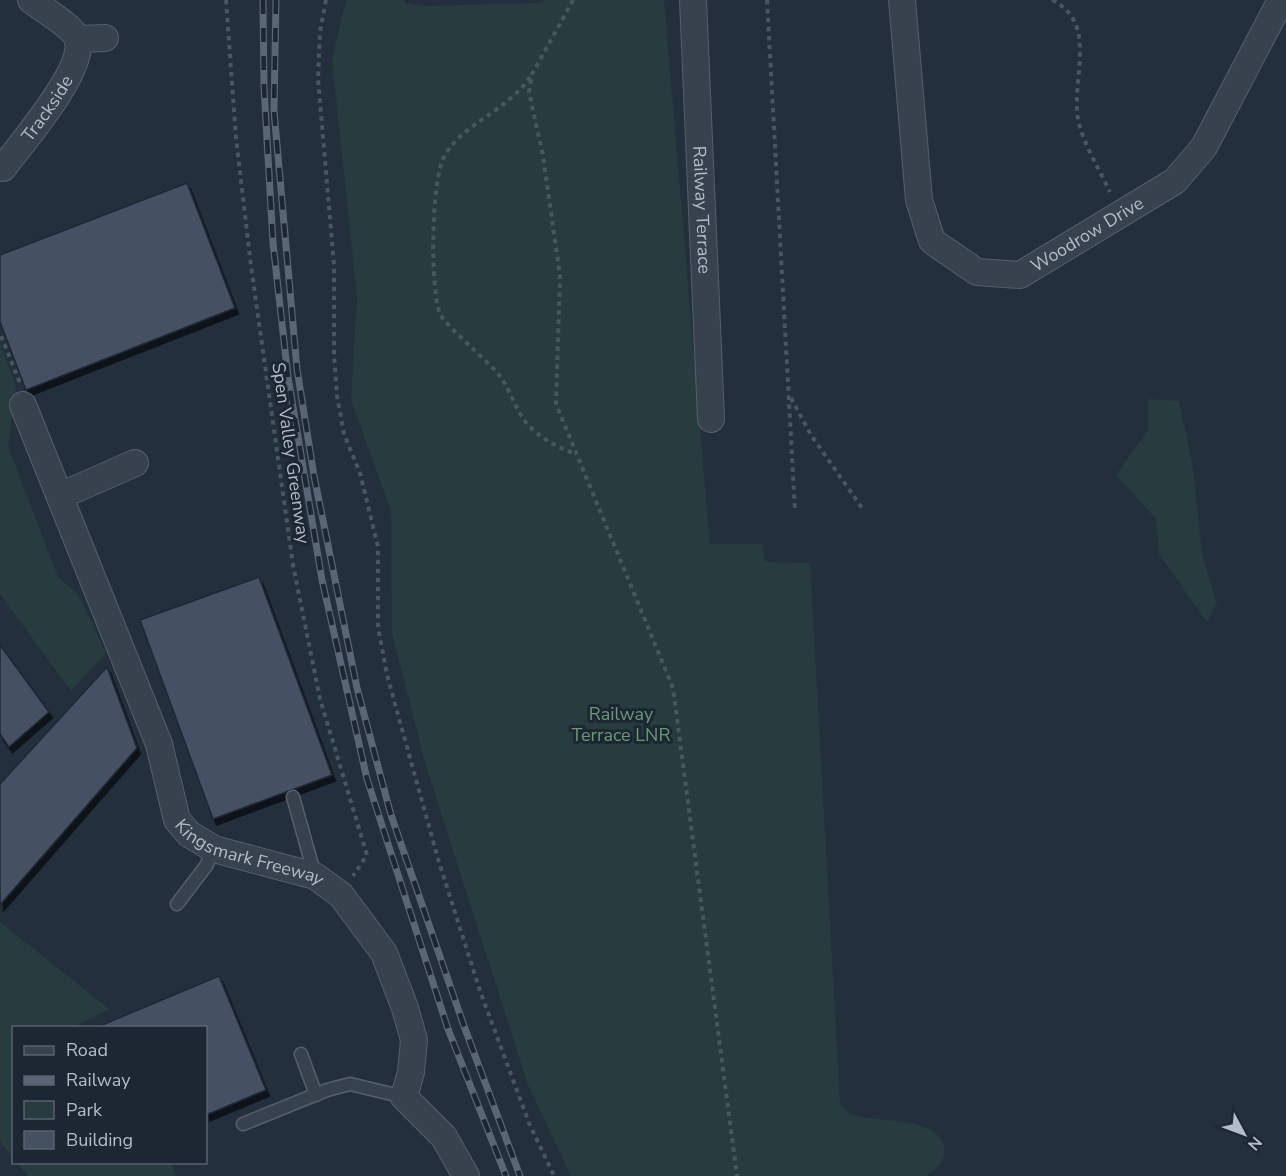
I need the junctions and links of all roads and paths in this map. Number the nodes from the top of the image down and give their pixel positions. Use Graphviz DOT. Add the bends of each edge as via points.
graph roads {
  1 [pos="31,0"];
  2 [pos="226,0"];
  3 [pos="326,0"];
  4 [pos="573,0"];
  5 [pos="693,0"];
  6 [pos="767,0"];
  7 [pos="902,0"];
  8 [pos="1052,0"];
  9 [pos="1281,0"];
  10 [pos="105,38"];
  11 [pos="78,39"];
  12 [pos="532,74"];
  13 [pos="0,166"];
  14 [pos="1120,214"];
  15 [pos="2,336"];
  16 [pos="790,394"];
  17 [pos="23,405"];
  18 [pos="711,419"];
  19 [pos="576,454"];
  20 [pos="135,464"];
  21 [pos="60,496"];
  22 [pos="862,508"];
  23 [pos="795,511"];
  24 [pos="293,797"];
  25 [pos="214,849"];
  26 [pos="315,876"];
  27 [pos="341,895"];
  28 [pos="177,904"];
  29 [pos="301,1054"];
  30 [pos="316,1095"];
  31 [pos="404,1097"];
  32 [pos="243,1124"];
  33 [pos="466,1176"];
  34 [pos="554,1176"];
  35 [pos="737,1176"];
  1 -- 11 [label="street"];
  2 -- 27 [label="path, Spen Valley Greenway" via="236,138 293,566 320,699 367,855"];
  3 -- 34 [label="path" via="318,79 334,265 337,396 344,434 360,472 378,547 378,627 387,675 438,859 480,991 528,1123"];
  4 -- 12 [label="path"];
  5 -- 18 [label="street, Railway Terrace"];
  6 -- 16 [label="path"];
  7 -- 14 [label="street, Woodrow Drive" via="919,200 932,241 977,273 1020,275"];
  8 -- 14 [label="path" via="1077,23 1082,50 1076,87 1078,121"];
  9 -- 14 [label="street, Woodrow Drive" via="1204,147 1175,181"];
  10 -- 11 [label="street"];
  11 -- 13 [label="street, Trackside" via="68,81 3,168"];
  12 -- 19 [label="path" via="529,92 543,156 560,276 556,404"];
  12 -- 19 [label="path" via="521,90 459,136 443,158 435,209 434,292 441,317 501,378 516,411 555,447"];
  15 -- 17 [label="path" via="23,391"];
  16 -- 22 [label="path" via="811,435"];
  16 -- 23 [label="path"];
  17 -- 21 [label="street, Kingsmark Freeway"];
  19 -- 35 [label="path" via="673,688"];
  20 -- 21 [label="street"];
  21 -- 25 [label="street, Kingsmark Freeway" via="159,744 177,820 189,834"];
  24 -- 26 [label="lane"];
  25 -- 26 [label="street, Kingsmark Freeway"];
  25 -- 28 [label="lane" via="207,866"];
  26 -- 27 [label="street, Kingsmark Freeway"];
  27 -- 31 [label="street, Kingsmark Freeway" via="384,953 405,1008 414,1040"];
  29 -- 30 [label="lane"];
  30 -- 31 [label="lane" via="350,1084"];
  30 -- 32 [label="lane"];
  31 -- 33 [label="street" via="444,1137"];
}
